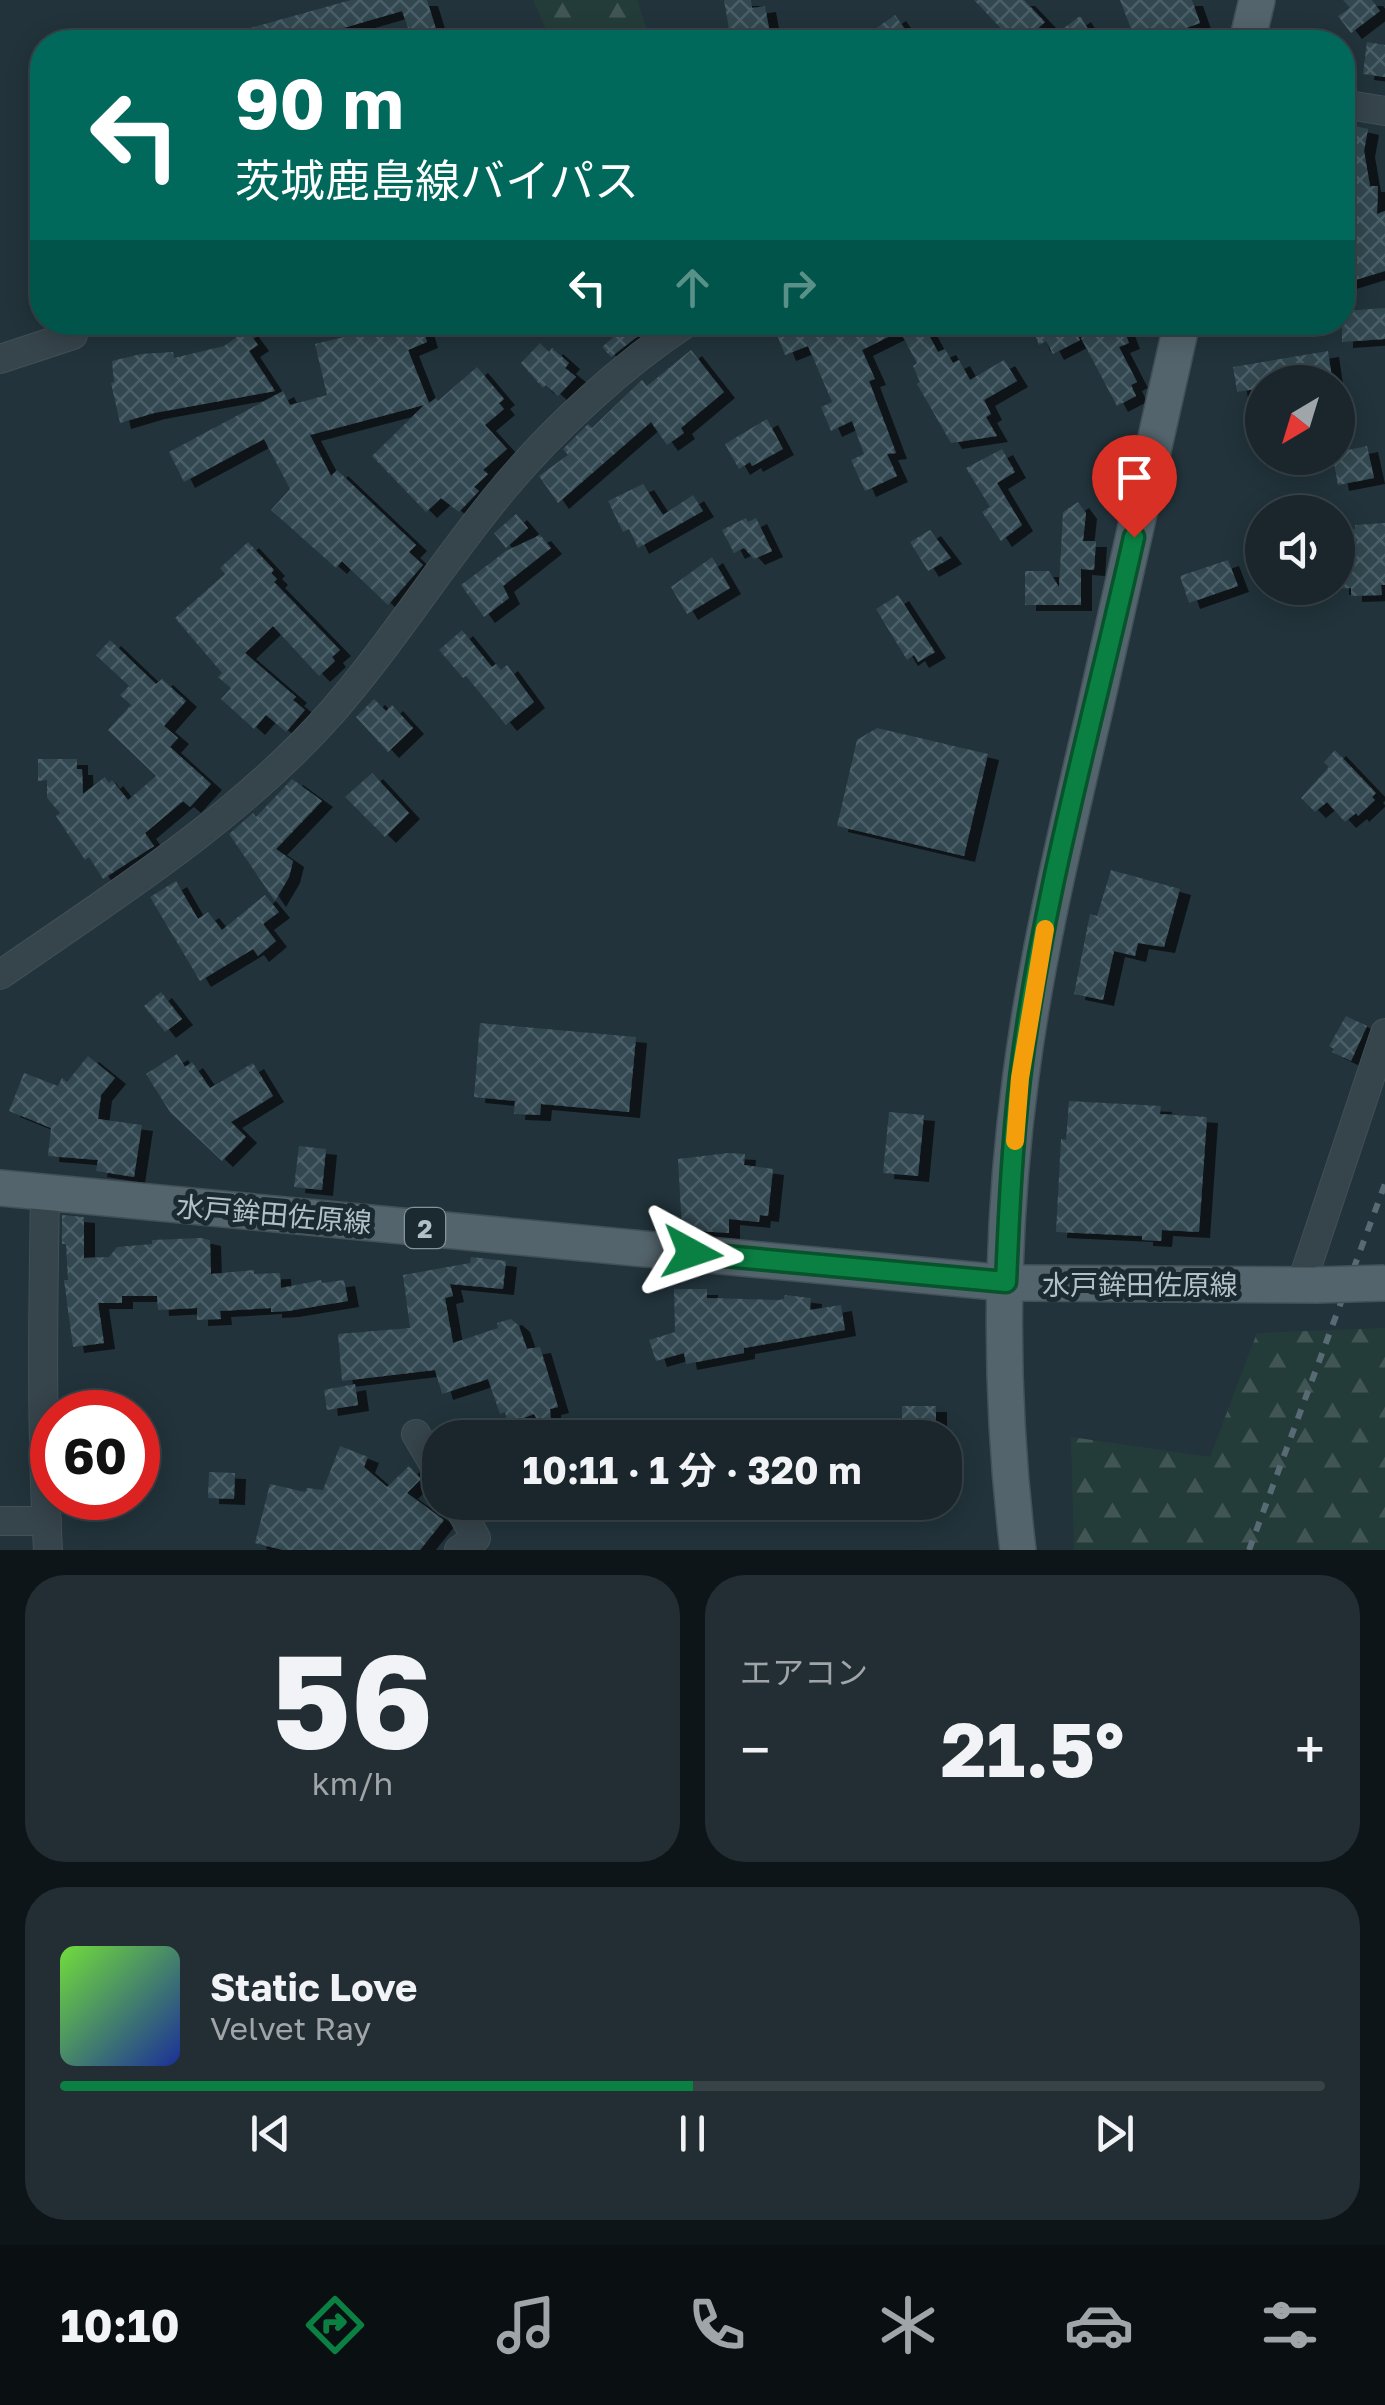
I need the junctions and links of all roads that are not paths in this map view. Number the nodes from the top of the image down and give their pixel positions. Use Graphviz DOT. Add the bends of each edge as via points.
graph roads {
  1 [pos="1257,0"];
  2 [pos="1250,30"];
  3 [pos="1355,106"];
  4 [pos="1385,111"];
  5 [pos="72,335"];
  6 [pos="672,335"];
  7 [pos="1179,335"];
  8 [pos="0,359"];
  9 [pos="0,975"];
  10 [pos="1385,1033"];
  11 [pos="0,1188"];
  12 [pos="46,1192"];
  13 [pos="1006,1282"];
  14 [pos="1385,1283"];
  15 [pos="1309,1285"];
  16 [pos="416,1434"];
  17 [pos="422,1444"];
  18 [pos="466,1520"];
  19 [pos="0,1521"];
  20 [pos="46,1521"];
  21 [pos="48,1550"];
  22 [pos="459,1550"];
  23 [pos="1018,1550"];
  1 -- 2 [label="main road"];
  3 -- 4 [label="street"];
  5 -- 8 [label="street"];
  6 -- 9 [label="street" via="532,456 334,709 254,790 203,834"];
  7 -- 13 [label="main road" via="1038,966 1020,1078"];
  10 -- 15 [label="street"];
  11 -- 12 [label="main road, 水戸鉾田佐原線 / 2"];
  12 -- 13 [label="main road, 水戸鉾田佐原線 / 2"];
  12 -- 20 [label="street"];
  13 -- 15 [label="main road, 水戸鉾田佐原線 / 2"];
  13 -- 23 [label="main road" via="1005,1398"];
  14 -- 15 [label="main road, 水戸鉾田佐原線 / 2, bridge"];
  16 -- 17 [label="street"];
  18 -- 22 [label="street" via="476,1538"];
  19 -- 20 [label="street"];
  20 -- 21 [label="street"];
}
